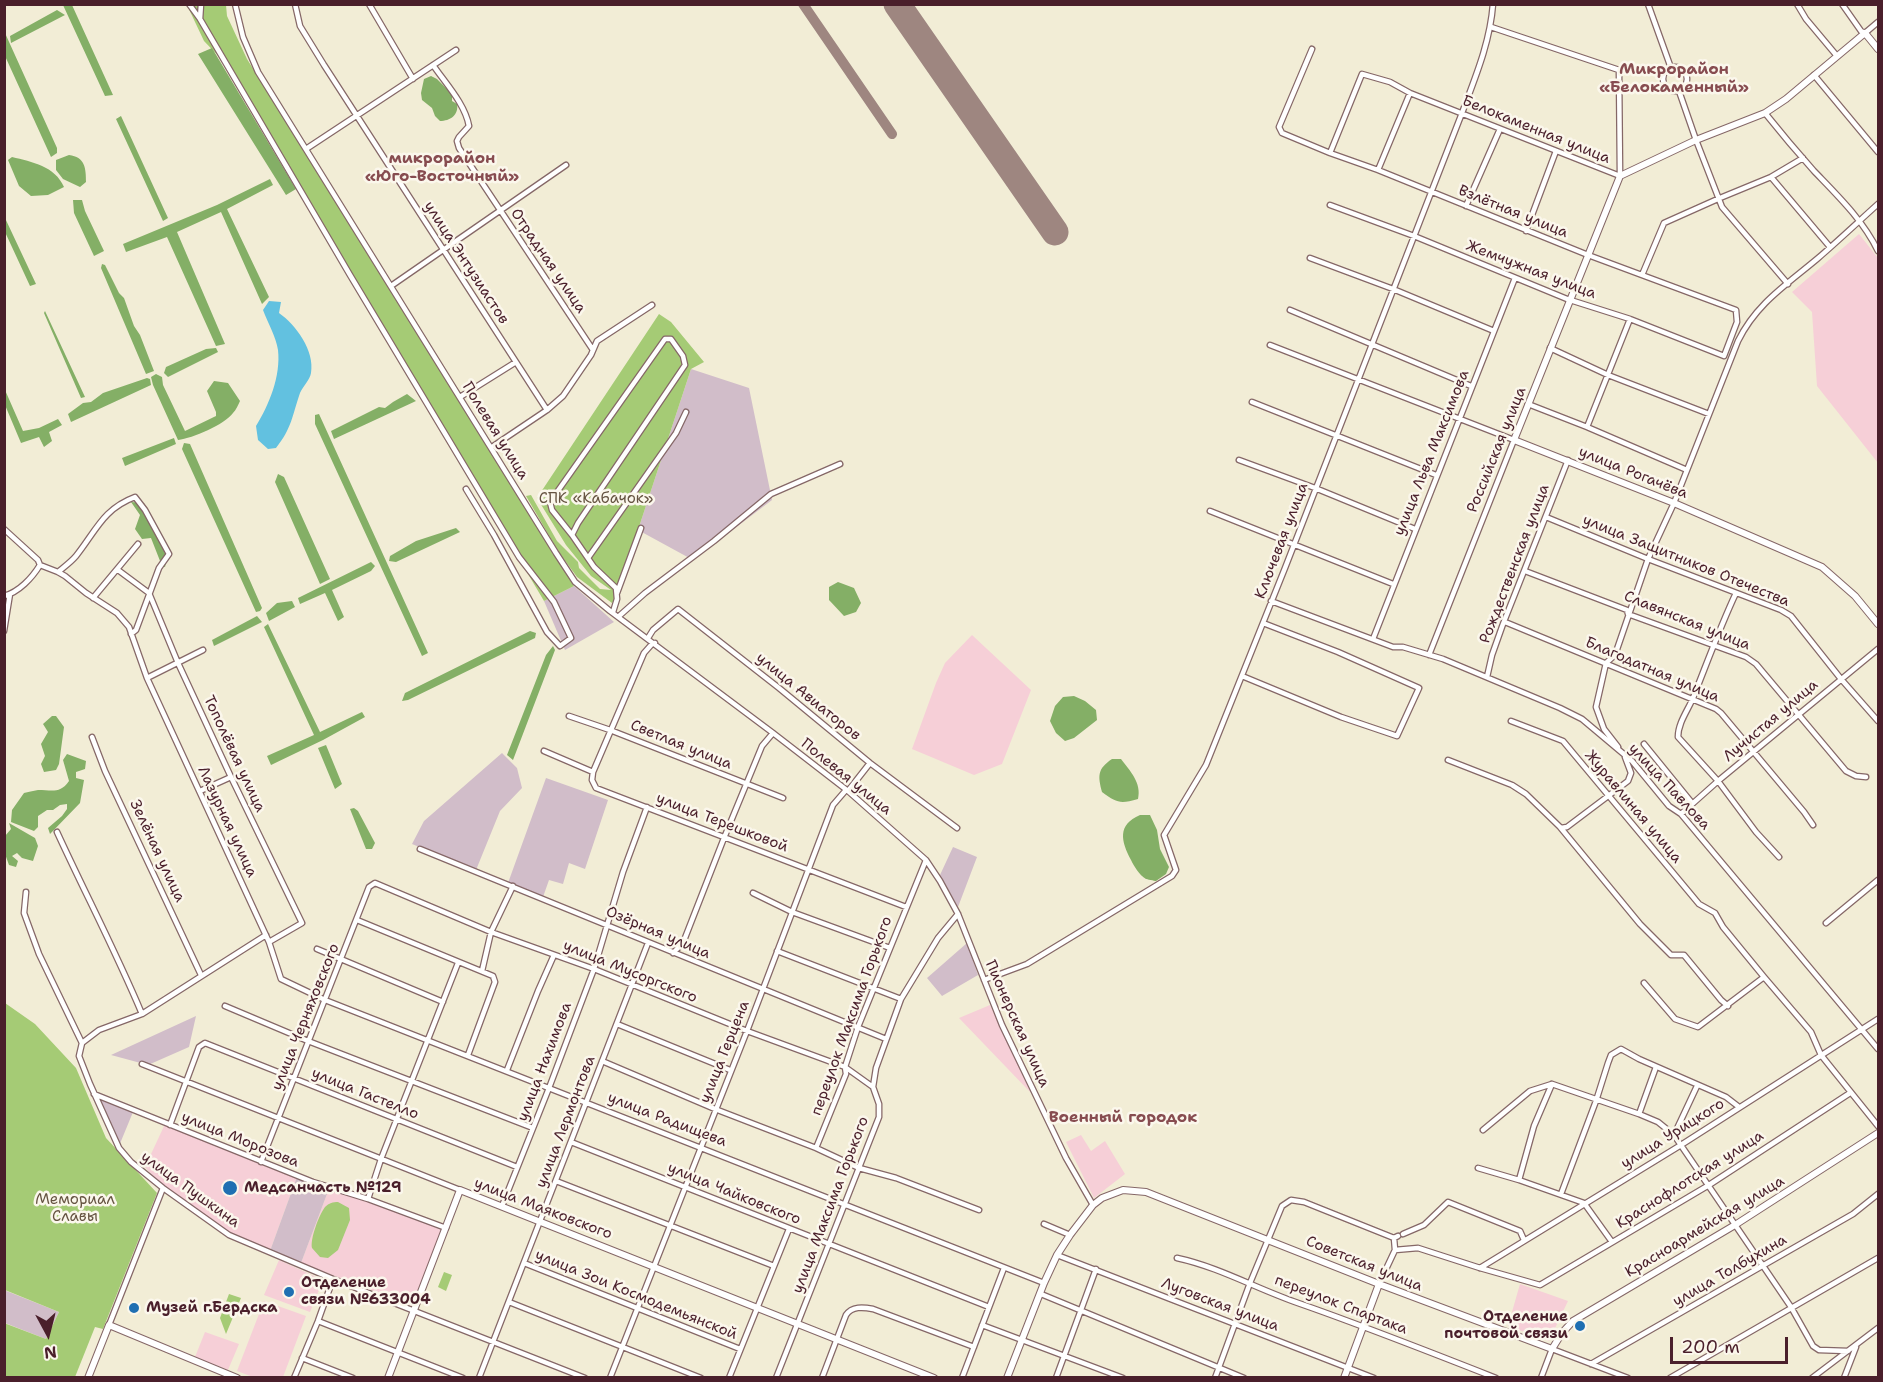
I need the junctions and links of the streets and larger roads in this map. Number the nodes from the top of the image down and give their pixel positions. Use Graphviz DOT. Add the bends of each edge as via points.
graph roads {
  1 [pos="189,4"];
  2 [pos="201,4"];
  3 [pos="235,4"];
  4 [pos="295,4"];
  5 [pos="369,4"];
  6 [pos="1493,4"];
  7 [pos="1648,4"];
  8 [pos="1797,4"];
  9 [pos="1842,4"];
  10 [pos="200,19"];
  11 [pos="1878,22"];
  12 [pos="1491,27"];
  13 [pos="1865,33"];
  14 [pos="1312,49"];
  15 [pos="1878,49"];
  16 [pos="456,50"];
  17 [pos="1837,56"];
  18 [pos="433,65"];
  19 [pos="1671,68"];
  20 [pos="1814,75"];
  21 [pos="413,79"];
  22 [pos="1679,91"];
  23 [pos="1410,93"];
  24 [pos="1462,113"];
  25 [pos="1765,113"];
  26 [pos="357,114"];
  27 [pos="1500,129"];
  28 [pos="1696,140"];
  29 [pos="306,149"];
  30 [pos="1556,152"];
  31 [pos="1878,152"];
  32 [pos="1330,153"];
  33 [pos="1803,158"];
  34 [pos="566,165"];
  35 [pos="1378,170"];
  36 [pos="1620,176"];
  37 [pos="1771,177"];
  38 [pos="1431,192"];
  39 [pos="1720,198"];
  40 [pos="1878,204"];
  41 [pos="1330,205"];
  42 [pos="1466,206"];
  43 [pos="500,211"];
  44 [pos="1859,220"];
  45 [pos="1526,231"];
  46 [pos="1414,236"];
  47 [pos="1830,247"];
  48 [pos="444,249"];
  49 [pos="1878,251"];
  50 [pos="1588,255"];
  51 [pos="1310,258"];
  52 [pos="1642,275"];
  53 [pos="1515,278"];
  54 [pos="1791,281"];
  55 [pos="391,286"];
  56 [pos="1393,289"];
  57 [pos="1570,299"];
  58 [pos="652,305"];
  59 [pos="1290,310"];
  60 [pos="1630,320"];
  61 [pos="1494,331"];
  62 [pos="1372,343"];
  63 [pos="1270,345"];
  64 [pos="1550,348"];
  65 [pos="593,350"];
  66 [pos="1724,356"];
  67 [pos="516,362"];
  68 [pos="1608,375"];
  69 [pos="1358,378"];
  70 [pos="1472,386"];
  71 [pos="460,397"];
  72 [pos="1252,402"];
  73 [pos="1528,404"];
  74 [pos="547,410"];
  75 [pos="686,412"];
  76 [pos="1709,414"];
  77 [pos="1458,419"];
  78 [pos="1587,427"];
  79 [pos="1337,435"];
  80 [pos="1514,440"];
  81 [pos="492,447"];
  82 [pos="1239,460"];
  83 [pos="1568,460"];
  84 [pos="840,464"];
  85 [pos="1687,470"];
  86 [pos="1436,475"];
  87 [pos="1315,488"];
  88 [pos="466,489"];
  89 [pos="1674,503"];
  90 [pos="1210,511"];
  91 [pos="1546,517"];
  92 [pos="640,528"];
  93 [pos="4,529"];
  94 [pos="1415,529"];
  95 [pos="572,535"];
  96 [pos="1293,543"];
  97 [pos="138,544"];
  98 [pos="588,558"];
  99 [pos="1648,559"];
  100 [pos="40,565"];
  101 [pos="118,570"];
  102 [pos="1525,571"];
  103 [pos="58,572"];
  104 [pos="1394,584"];
  105 [pos="617,592"];
  106 [pos="149,593"];
  107 [pos="1736,593"];
  108 [pos="7,595"];
  109 [pos="93,598"];
  110 [pos="1271,601"];
  111 [pos="613,612"];
  112 [pos="1628,614"];
  113 [pos="618,616"];
  114 [pos="1505,622"];
  115 [pos="1263,623"];
  116 [pos="1878,624"];
  117 [pos="4,631"];
  118 [pos="131,634"];
  119 [pos="648,638"];
  120 [pos="1373,639"];
  121 [pos="654,644"];
  122 [pos="1713,646"];
  123 [pos="1878,649"];
  124 [pos="203,650"];
  125 [pos="1430,655"];
  126 [pos="178,663"];
  127 [pos="1606,663"];
  128 [pos="1242,676"];
  129 [pos="1487,677"];
  130 [pos="147,678"];
  131 [pos="1841,679"];
  132 [pos="1693,700"];
  133 [pos="1798,715"];
  134 [pos="570,716"];
  135 [pos="1511,721"];
  136 [pos="1878,721"];
  137 [pos="610,730"];
  138 [pos="773,733"];
  139 [pos="92,737"];
  140 [pos="1644,744"];
  141 [pos="1754,751"];
  142 [pos="544,752"];
  143 [pos="1624,755"];
  144 [pos="1448,760"];
  145 [pos="870,763"];
  146 [pos="593,772"];
  147 [pos="231,777"];
  148 [pos="1866,777"];
  149 [pos="1718,781"];
  150 [pos="747,784"];
  151 [pos="847,790"];
  152 [pos="200,791"];
  153 [pos="1607,795"];
  154 [pos="783,798"];
  155 [pos="1692,803"];
  156 [pos="647,807"];
  157 [pos="1681,814"];
  158 [pos="1814,825"];
  159 [pos="957,828"];
  160 [pos="1561,828"];
  161 [pos="57,832"];
  162 [pos="724,838"];
  163 [pos="420,849"];
  164 [pos="1779,857"];
  165 [pos="926,860"];
  166 [pos="808,869"];
  167 [pos="1878,880"];
  168 [pos="375,883"];
  169 [pos="513,886"];
  170 [pos="26,892"];
  171 [pos="753,893"];
  172 [pos="906,906"];
  173 [pos="792,912"];
  174 [pos="957,914"];
  175 [pos="357,920"];
  176 [pos="1826,923"];
  177 [pos="608,925"];
  178 [pos="491,932"];
  179 [pos="266,935"];
  180 [pos="269,942"];
  181 [pos="648,943"];
  182 [pos="890,948"];
  183 [pos="317,949"];
  184 [pos="777,951"];
  185 [pos="673,953"];
  186 [pos="554,955"];
  187 [pos="342,959"];
  188 [pos="458,963"];
  189 [pos="594,969"];
  190 [pos="482,971"];
  191 [pos="201,975"];
  192 [pos="1764,977"];
  193 [pos="281,979"];
  194 [pos="984,980"];
  195 [pos="1644,983"];
  196 [pos="632,985"];
  197 [pos="874,988"];
  198 [pos="762,990"];
  199 [pos="901,999"];
  200 [pos="325,1000"];
  201 [pos="443,1002"];
  202 [pos="225,1006"];
  203 [pos="1728,1006"];
  204 [pos="142,1014"];
  205 [pos="1878,1019"];
  206 [pos="617,1024"];
  207 [pos="858,1027"];
  208 [pos="1862,1029"];
  209 [pos="747,1031"];
  210 [pos="886,1039"];
  211 [pos="427,1040"];
  212 [pos="308,1041"];
  213 [pos="81,1043"];
  214 [pos="1878,1048"];
  215 [pos="468,1055"];
  216 [pos="1821,1055"];
  217 [pos="602,1061"];
  218 [pos="142,1064"];
  219 [pos="845,1067"];
  220 [pos="1656,1067"];
  221 [pos="507,1070"];
  222 [pos="730,1070"];
  223 [pos="295,1079"];
  224 [pos="186,1081"];
  225 [pos="413,1082"];
  226 [pos="1552,1084"];
  227 [pos="1697,1086"];
  228 [pos="873,1087"];
  229 [pos="549,1088"];
  230 [pos="1850,1093"];
  231 [pos="94,1094"];
  232 [pos="1596,1101"];
  233 [pos="586,1102"];
  234 [pos="1739,1107"];
  235 [pos="715,1108"];
  236 [pos="1639,1114"];
  237 [pos="278,1118"];
  238 [pos="397,1120"];
  239 [pos="170,1125"];
  240 [pos="1878,1126"];
  241 [pos="533,1128"];
  242 [pos="1483,1130"];
  243 [pos="1878,1133"];
  244 [pos="1674,1136"];
  245 [pos="571,1142"];
  246 [pos="1681,1144"];
  247 [pos="701,1146"];
  248 [pos="816,1148"];
  249 [pos="381,1159"];
  250 [pos="261,1162"];
  251 [pos="517,1167"];
  252 [pos="859,1168"];
  253 [pos="1478,1168"];
  254 [pos="1519,1180"];
  255 [pos="556,1181"];
  256 [pos="1709,1185"];
  257 [pos="685,1187"];
  258 [pos="163,1188"];
  259 [pos="460,1190"];
  260 [pos="1561,1194"];
  261 [pos="1878,1194"];
  262 [pos="368,1198"];
  263 [pos="845,1203"];
  264 [pos="1584,1203"];
  265 [pos="1093,1205"];
  266 [pos="502,1206"];
  267 [pos="979,1210"];
  268 [pos="540,1221"];
  269 [pos="1044,1224"];
  270 [pos="1736,1225"];
  271 [pos="670,1226"];
  272 [pos="446,1228"];
  273 [pos="789,1229"];
  274 [pos="1071,1235"];
  275 [pos="1398,1236"];
  276 [pos="1268,1239"];
  277 [pos="1524,1240"];
  278 [pos="1612,1242"];
  279 [pos="829,1245"];
  280 [pos="1395,1250"];
  281 [pos="1057,1255"];
  282 [pos="1177,1258"];
  283 [pos="1878,1258"];
  284 [pos="524,1263"];
  285 [pos="654,1266"];
  286 [pos="774,1266"];
  287 [pos="1763,1266"];
  288 [pos="1004,1268"];
  289 [pos="1480,1268"];
  290 [pos="1096,1269"];
  291 [pos="333,1279"];
  292 [pos="1044,1283"];
  293 [pos="1250,1283"];
  294 [pos="1379,1284"];
  295 [pos="1041,1294"];
  296 [pos="509,1302"];
  297 [pos="757,1306"];
  298 [pos="989,1307"];
  299 [pos="1791,1307"];
  300 [pos="637,1308"];
  301 [pos="414,1310"];
  302 [pos="1082,1311"];
  303 [pos="318,1321"];
  304 [pos="797,1324"];
  305 [pos="1236,1324"];
  306 [pos="109,1325"];
  307 [pos="982,1325"];
  308 [pos="1364,1326"];
  309 [pos="1878,1328"];
  310 [pos="837,1340"];
  311 [pos="1023,1340"];
  312 [pos="494,1341"];
  313 [pos="622,1346"];
  314 [pos="974,1347"];
  315 [pos="1856,1347"];
  316 [pos="740,1349"];
  317 [pos="1552,1349"];
  318 [pos="1848,1351"];
  319 [pos="398,1352"];
  320 [pos="1064,1355"];
  321 [pos="302,1358"];
  322 [pos="1591,1364"];
  323 [pos="1348,1367"];
  324 [pos="1219,1368"];
  325 [pos="88,1377"];
  326 [pos="237,1377"];
  327 [pos="294,1377"];
  328 [pos="353,1377"];
  329 [pos="388,1377"];
  330 [pos="463,1377"];
  331 [pos="479,1377"];
  332 [pos="585,1377"];
  333 [pos="610,1377"];
  334 [pos="701,1377"];
  335 [pos="729,1377"];
  336 [pos="776,1377"];
  337 [pos="822,1377"];
  338 [pos="934,1377"];
  339 [pos="962,1377"];
  340 [pos="1007,1377"];
  341 [pos="1056,1377"];
  342 [pos="1123,1377"];
  343 [pos="1215,1377"];
  344 [pos="1244,1377"];
  345 [pos="1344,1377"];
  346 [pos="1374,1377"];
  347 [pos="1496,1377"];
  348 [pos="1541,1377"];
  349 [pos="1628,1377"];
  350 [pos="1670,1377"];
  351 [pos="1812,1377"];
  352 [pos="1844,1377"];
  1 -- 10 [label="street"];
  2 -- 10 [label="street"];
  3 -- 29 [label="street, Полевая улица" via="258,72"];
  4 -- 26 [label="street, улица Энтузиастов" via="300,26"];
  5 -- 21 [label="street"];
  6 -- 12 [label="street, Ключевая улица"];
  7 -- 19 [label="street"];
  8 -- 17 [label="street"];
  9 -- 13 [label="street"];
  10 -- 88 [label="street" via="519,557 554,602 571,638 560,646 547,632"];
  11 -- 13 [label="street, Белокаменная улица"];
  12 -- 24 [label="street, Ключевая улица"];
  12 -- 36 [label="street" via="1619,70"];
  13 -- 15 [label="street"];
  13 -- 17 [label="street, Белокаменная улица"];
  14 -- 32 [label="street, Взлётная улица" via="1279,127 1282,133"];
  16 -- 18 [label="street"];
  17 -- 20 [label="street, Белокаменная улица"];
  18 -- 21 [label="street"];
  18 -- 43 [label="street, Отрадная улица" via="469,123 457,141 459,147"];
  19 -- 22 [label="street" via="1681,69 1687,78"];
  19 -- 22 [label="street" via="1663,76 1663,84 1670,91"];
  20 -- 25 [label="street, Белокаменная улица"];
  20 -- 31 [label="street"];
  21 -- 26 [label="street"];
  22 -- 28 [label="street"];
  23 -- 24 [label="street, Белокаменная улица"];
  23 -- 32 [label="street, Белокаменная улица" via="1362,74"];
  23 -- 35 [label="street"];
  24 -- 27 [label="street, Белокаменная улица"];
  24 -- 38 [label="street, Ключевая улица"];
  25 -- 28 [label="street, Белокаменная улица"];
  25 -- 33 [label="street"];
  26 -- 29 [label="street"];
  26 -- 48 [label="street, улица Энтузиастов"];
  27 -- 30 [label="street, Белокаменная улица"];
  27 -- 42 [label="street"];
  28 -- 36 [label="street, Белокаменная улица"];
  28 -- 39 [label="street"];
  29 -- 55 [label="street, Полевая улица"];
  30 -- 36 [label="street, Белокаменная улица"];
  30 -- 45 [label="street"];
  32 -- 35 [label="street, Взлётная улица"];
  33 -- 37 [label="street"];
  33 -- 44 [label="street"];
  34 -- 43 [label="street"];
  35 -- 38 [label="street, Взлётная улица"];
  36 -- 50 [label="street, Российская улица"];
  37 -- 39 [label="street"];
  37 -- 47 [label="street"];
  38 -- 42 [label="street, Взлётная улица"];
  38 -- 46 [label="street, Ключевая улица"];
  39 -- 52 [label="street" via="1664,223"];
  39 -- 54 [label="street" via="1722,207 1788,285"];
  40 -- 44 [label="street"];
  41 -- 46 [label="street, Жемчужная улица"];
  42 -- 45 [label="street, Взлётная улица"];
  43 -- 48 [label="street"];
  43 -- 65 [label="street, Отрадная улица"];
  44 -- 47 [label="street"];
  44 -- 49 [label="street"];
  45 -- 50 [label="street, Взлётная улица"];
  46 -- 53 [label="street, Жемчужная улица"];
  46 -- 56 [label="street, Ключевая улица"];
  47 -- 54 [label="street"];
  48 -- 55 [label="street"];
  48 -- 67 [label="street, улица Энтузиастов"];
  50 -- 52 [label="street, Взлётная улица"];
  50 -- 57 [label="street, Российская улица"];
  51 -- 56 [label="street"];
  52 -- 66 [label="street, Взлётная улица" via="1736,310 1737,322"];
  53 -- 57 [label="street, Жемчужная улица"];
  53 -- 61 [label="street, улица Льва Максимова"];
  54 -- 76 [label="street" via="1766,300 1743,330"];
  55 -- 71 [label="street, Полевая улица"];
  56 -- 61 [label="street"];
  56 -- 62 [label="street, Ключевая улица"];
  57 -- 60 [label="street, Жемчужная улица"];
  57 -- 64 [label="street, Российская улица"];
  58 -- 65 [label="street" via="597,341"];
  59 -- 62 [label="street"];
  60 -- 66 [label="street, Жемчужная улица"];
  60 -- 68 [label="street"];
  61 -- 70 [label="street, улица Льва Максимова"];
  62 -- 69 [label="street, Ключевая улица"];
  62 -- 70 [label="street"];
  63 -- 69 [label="street, улица Рогачёва"];
  64 -- 68 [label="street"];
  64 -- 73 [label="street, Российская улица"];
  65 -- 74 [label="street" via="563,396"];
  67 -- 71 [label="street"];
  67 -- 74 [label="street, улица Энтузиастов"];
  68 -- 76 [label="street"];
  68 -- 78 [label="street"];
  69 -- 77 [label="street, улица Рогачёва"];
  69 -- 79 [label="street, Ключевая улица"];
  70 -- 77 [label="street, улица Льва Максимова"];
  71 -- 81 [label="street, Полевая улица"];
  72 -- 79 [label="street"];
  73 -- 78 [label="street"];
  73 -- 80 [label="street, Российская улица"];
  74 -- 81 [label="street"];
  75 -- 98 [label="street" via="676,433"];
  76 -- 85 [label="street"];
  77 -- 80 [label="street, улица Рогачёва"];
  77 -- 86 [label="street, улица Льва Максимова"];
  78 -- 85 [label="street"];
  79 -- 86 [label="street"];
  79 -- 87 [label="street, Ключевая улица"];
  80 -- 83 [label="street, улица Рогачёва"];
  80 -- 125 [label="street, Российская улица"];
  81 -- 111 [label="street, Полевая улица" via="575,582"];
  82 -- 87 [label="street"];
  83 -- 89 [label="street, улица Рогачёва"];
  83 -- 91 [label="street, Рождественская улица"];
  84 -- 113 [label="street" via="771,494"];
  85 -- 89 [label="street"];
  86 -- 94 [label="street, улица Льва Максимова"];
  87 -- 94 [label="street"];
  87 -- 96 [label="street, Ключевая улица"];
  89 -- 99 [label="street"];
  89 -- 116 [label="street, улица Рогачёва" via="1822,567 1855,596"];
  90 -- 96 [label="street"];
  91 -- 99 [label="street, улица Защитников Отечества"];
  91 -- 102 [label="street, Рождественская улица"];
  92 -- 105 [label="street"];
  93 -- 100 [label="street"];
  94 -- 104 [label="street, улица Льва Максимова"];
  95 -- 95 [label="street" via="550,502 665,339 671,339 685,366"];
  95 -- 98 [label="street"];
  96 -- 104 [label="street"];
  96 -- 110 [label="street, Ключевая улица"];
  97 -- 101 [label="street"];
  98 -- 105 [label="street"];
  99 -- 107 [label="street, улица Защитников Отечества"];
  99 -- 112 [label="street"];
  100 -- 103 [label="street, Лазурная улица"];
  100 -- 108 [label="street" via="33,576"];
  101 -- 106 [label="street"];
  101 -- 109 [label="street"];
  102 -- 112 [label="street, Славянская улица" via="1627,610"];
  102 -- 114 [label="street, Рождественская улица"];
  103 -- 106 [label="street" via="74,558 102,518 135,497 169,554"];
  103 -- 109 [label="street, Лазурная улица"];
  104 -- 120 [label="street, улица Льва Максимова"];
  105 -- 111 [label="street"];
  106 -- 118 [label="street"];
  106 -- 126 [label="street, Тополёвая улица"];
  107 -- 122 [label="street"];
  107 -- 131 [label="street, улица Защитников Отечества" via="1791,616"];
  108 -- 117 [label="street"];
  109 -- 118 [label="street, Лазурная улица" via="117,613"];
  110 -- 115 [label="street, Ключевая улица"];
  110 -- 120 [label="street, улица Павлова"];
  111 -- 113 [label="street, Полевая улица"];
  112 -- 122 [label="street, Славянская улица"];
  112 -- 127 [label="street" via="1615,655"];
  113 -- 119 [label="street, Полевая улица"];
  114 -- 127 [label="street, Благодатная улица"];
  114 -- 129 [label="street, Рождественская улица"];
  115 -- 128 [label="street, Ключевая улица"];
  115 -- 128 [label="street" via="1419,688 1397,736"];
  118 -- 130 [label="street, Лазурная улица"];
  119 -- 121 [label="street, Полевая улица"];
  119 -- 145 [label="street, улица Авиаторов" via="678,609"];
  120 -- 125 [label="street, улица Павлова"];
  121 -- 137 [label="street" via="644,653"];
  121 -- 138 [label="street, Полевая улица"];
  122 -- 132 [label="street"];
  122 -- 133 [label="street, Славянская улица" via="1756,664"];
  123 -- 131 [label="street, Лучистая улица"];
  124 -- 126 [label="street"];
  125 -- 129 [label="street, улица Павлова"];
  126 -- 130 [label="street"];
  126 -- 147 [label="street, Тополёвая улица"];
  127 -- 132 [label="street, Благодатная улица"];
  127 -- 143 [label="street" via="1596,707 1604,729"];
  128 -- 194 [label="street, Ключевая улица" via="1206,765 1164,836 1176,870 1173,876 1027,964"];
  129 -- 143 [label="street, улица Павлова" via="1582,719"];
  130 -- 152 [label="street, Лазурная улица"];
  131 -- 133 [label="street, Лучистая улица"];
  131 -- 136 [label="street, улица Защитников Отечества"];
  132 -- 141 [label="street, Благодатная улица" via="1721,713"];
  132 -- 149 [label="street" via="1678,737"];
  133 -- 141 [label="street, Лучистая улица"];
  133 -- 148 [label="street, Славянская улица" via="1846,771"];
  134 -- 137 [label="street, Светлая улица"];
  135 -- 153 [label="street, Журавлиная улица" via="1563,741"];
  137 -- 146 [label="street"];
  137 -- 150 [label="street, Светлая улица"];
  138 -- 150 [label="street" via="762,746"];
  138 -- 151 [label="street, Полевая улица"];
  139 -- 191 [label="street, Зелёная улица"];
  140 -- 155 [label="street"];
  141 -- 149 [label="street, Лучистая улица"];
  141 -- 158 [label="street, Благодатная улица"];
  142 -- 146 [label="street"];
  143 -- 153 [label="street" via="1630,777"];
  143 -- 157 [label="street, улица Павлова" via="1669,806"];
  144 -- 160 [label="street" via="1512,785"];
  145 -- 151 [label="street, улица Герцена"];
  145 -- 159 [label="street, улица Авиаторов"];
  146 -- 156 [label="street, улица Терешковой" via="596,788"];
  147 -- 152 [label="street"];
  147 -- 180 [label="street, Тополёвая улица" via="302,923"];
  149 -- 155 [label="street, Лучистая улица"];
  149 -- 164 [label="street"];
  150 -- 154 [label="street, Светлая улица"];
  150 -- 162 [label="street"];
  151 -- 165 [label="street, Полевая улица"];
  151 -- 166 [label="street, улица Герцена" via="833,805"];
  152 -- 179 [label="street, Лазурная улица"];
  153 -- 160 [label="street"];
  153 -- 192 [label="street, Журавлиная улица" via="1677,879 1700,904 1715,913"];
  155 -- 157 [label="street, Лучистая улица"];
  156 -- 162 [label="street, улица Терешковой"];
  156 -- 177 [label="street, улица Нахимова"];
  157 -- 208 [label="street, улица Павлова"];
  160 -- 203 [label="street" via="1640,924 1671,955 1684,955"];
  161 -- 204 [label="street"];
  162 -- 166 [label="street, улица Терешковой"];
  162 -- 185 [label="street" via="683,943"];
  163 -- 169 [label="street, Озёрная улица"];
  165 -- 172 [label="street, переулок Максима Горького"];
  165 -- 174 [label="street, Полевая улица"];
  166 -- 172 [label="street, улица Терешковой"];
  166 -- 173 [label="street, улица Герцена"];
  167 -- 176 [label="street"];
  168 -- 175 [label="street, улица Черняховского" via="369,887"];
  168 -- 178 [label="street, улица Мусоргского"];
  169 -- 177 [label="street, Озёрная улица"];
  169 -- 178 [label="street"];
  170 -- 213 [label="street, улица Пушкина" via="24,914 34,943"];
  171 -- 173 [label="street"];
  172 -- 182 [label="street, переулок Максима Горького"];
  173 -- 182 [label="street"];
  173 -- 184 [label="street, улица Герцена"];
  174 -- 194 [label="street, Пионерская улица"];
  174 -- 199 [label="street, улица Максима Горького"];
  175 -- 187 [label="street, улица Черняховского"];
  175 -- 188 [label="street"];
  177 -- 181 [label="street, Озёрная улица"];
  177 -- 189 [label="street, улица Нахимова"];
  178 -- 186 [label="street, улица Мусоргского"];
  178 -- 190 [label="street"];
  179 -- 180 [label="street, Лазурная улица"];
  179 -- 191 [label="street"];
  180 -- 193 [label="street, Лазурная улица"];
  181 -- 185 [label="street, Озёрная улица"];
  181 -- 196 [label="street, улица Лермонтова"];
  182 -- 197 [label="street, переулок Максима Горького"];
  183 -- 187 [label="street"];
  184 -- 197 [label="street"];
  184 -- 198 [label="street, улица Герцена"];
  185 -- 198 [label="street, Озёрная улица"];
  186 -- 189 [label="street, улица Мусоргского"];
  186 -- 221 [label="street"];
  187 -- 200 [label="street, улица Черняховского"];
  187 -- 201 [label="street"];
  188 -- 190 [label="street"];
  188 -- 201 [label="street"];
  189 -- 196 [label="street, улица Мусоргского"];
  189 -- 229 [label="street, улица Нахимова"];
  190 -- 215 [label="street" via="493,976 495,982"];
  191 -- 204 [label="street"];
  192 -- 203 [label="street"];
  192 -- 216 [label="street, Журавлиная улица" via="1811,1032"];
  193 -- 200 [label="street, улица Радищева"];
  194 -- 265 [label="street, Пионерская улица" via="1040,1105"];
  195 -- 203 [label="street" via="1675,1019 1698,1027"];
  196 -- 206 [label="street, улица Лермонтова"];
  196 -- 209 [label="street, улица Мусоргского"];
  197 -- 199 [label="street"];
  197 -- 207 [label="street, переулок Максима Горького"];
  198 -- 207 [label="street, Озёрная улица"];
  198 -- 209 [label="street, улица Герцена"];
  199 -- 210 [label="street, улица Максима Горького"];
  200 -- 211 [label="street, улица Радищева"];
  200 -- 212 [label="street, улица Черняховского"];
  201 -- 211 [label="street"];
  202 -- 212 [label="street"];
  204 -- 213 [label="street" via="99,1030"];
  205 -- 208 [label="street, улица Урицкого"];
  206 -- 217 [label="street, улица Лермонтова"];
  206 -- 222 [label="street"];
  207 -- 210 [label="street, Озёрная улица"];
  207 -- 219 [label="street, переулок Максима Горького"];
  208 -- 214 [label="street, улица Павлова"];
  208 -- 216 [label="street, улица Урицкого"];
  209 -- 219 [label="street, улица Мусоргского"];
  209 -- 222 [label="street, улица Герцена"];
  210 -- 228 [label="street, улица Максима Горького"];
  211 -- 215 [label="street, улица Радищева"];
  211 -- 225 [label="street"];
  212 -- 223 [label="street, улица Черняховского"];
  212 -- 225 [label="street"];
  213 -- 231 [label="street, улица Пушкина" via="79,1056"];
  215 -- 221 [label="street, улица Радищева"];
  216 -- 230 [label="street, Журавлиная улица"];
  216 -- 234 [label="street, улица Урицкого"];
  217 -- 233 [label="street, улица Лермонтова"];
  217 -- 235 [label="street"];
  218 -- 224 [label="street, улица Маяковского"];
  219 -- 228 [label="street, улица Мусоргского"];
  219 -- 248 [label="street, переулок Максима Горького" via="846,1074"];
  220 -- 227 [label="street"];
  220 -- 232 [label="street" via="1621,1049 1611,1055"];
  220 -- 236 [label="street"];
  221 -- 229 [label="street, улица Радищева"];
  222 -- 235 [label="street, улица Герцена"];
  223 -- 224 [label="street, улица Гастелло" via="205,1043 199,1047"];
  223 -- 237 [label="street, улица Черняховского"];
  223 -- 238 [label="street, улица Гастелло"];
  224 -- 237 [label="street, улица Маяковского"];
  224 -- 239 [label="street"];
  225 -- 238 [label="street"];
  225 -- 241 [label="street"];
  226 -- 232 [label="street"];
  226 -- 242 [label="street" via="1530,1091"];
  226 -- 254 [label="street" via="1534,1126"];
  227 -- 234 [label="street" via="1726,1097"];
  227 -- 244 [label="street"];
  228 -- 252 [label="street, улица Максима Горького" via="879,1117"];
  229 -- 233 [label="street, улица Радищева"];
  229 -- 241 [label="street, улица Нахимова"];
  230 -- 240 [label="street, Журавлиная улица"];
  230 -- 256 [label="street, Краснофлотская улица"];
  231 -- 239 [label="street, улица Морозова"];
  231 -- 258 [label="street, улица Пушкина" via="119,1149"];
  232 -- 236 [label="street"];
  232 -- 260 [label="street"];
  233 -- 245 [label="street, улица Лермонтова"];
  233 -- 247 [label="street, улица Радищева"];
  234 -- 246 [label="street, улица Урицкого"];
  235 -- 247 [label="street, улица Герцена"];
  235 -- 248 [label="street"];
  236 -- 244 [label="street" via="1658,1122"];
  237 -- 249 [label="street, улица Маяковского"];
  237 -- 250 [label="street, улица Черняховского"];
  238 -- 249 [label="street"];
  238 -- 251 [label="street, улица Гастелло"];
  239 -- 250 [label="street, улица Морозова"];
  241 -- 251 [label="street, улица Нахимова"];
  243 -- 270 [label="street, Красноармейская улица"];
  244 -- 246 [label="street"];
  245 -- 255 [label="street, улица Лермонтова"];
  245 -- 257 [label="street, улица Чайковского"];
  246 -- 256 [label="street"];
  246 -- 264 [label="street, улица Урицкого"];
  247 -- 257 [label="street, улица Герцена"];
  247 -- 263 [label="street, улица Радищева"];
  248 -- 252 [label="street"];
  249 -- 259 [label="street, улица Маяковского"];
  249 -- 262 [label="street"];
  250 -- 262 [label="street, улица Морозова"];
  251 -- 266 [label="street, улица Нахимова"];
  252 -- 263 [label="street, улица Максима Горького"];
  252 -- 267 [label="street"];
  253 -- 254 [label="street"];
  254 -- 260 [label="street"];
  255 -- 268 [label="street, улица Лермонтова"];
  255 -- 271 [label="street"];
  256 -- 270 [label="street"];
  256 -- 278 [label="street, Краснофлотская улица"];
  257 -- 271 [label="street, улица Герцена"];
  257 -- 273 [label="street, улица Чайковского"];
  258 -- 291 [label="street, улица Пушкина" via="231,1237"];
  258 -- 306 [label="street"];
  259 -- 266 [label="street, улица Маяковского"];
  259 -- 272 [label="street"];
  260 -- 264 [label="street"];
  261 -- 287 [label="street, улица Толбухина" via="1853,1214"];
  262 -- 272 [label="street, улица Морозова"];
  263 -- 279 [label="street, улица Максима Горького"];
  263 -- 288 [label="street, улица Радищева"];
  264 -- 277 [label="street, улица Урицкого"];
  264 -- 278 [label="street"];
  265 -- 274 [label="street"];
  265 -- 276 [label="street, Советская улица" via="1112,1192 1139,1190"];
  266 -- 268 [label="street, улица Маяковского"];
  268 -- 284 [label="street, улица Лермонтова"];
  268 -- 285 [label="street, улица Маяковского"];
  269 -- 274 [label="street"];
  270 -- 287 [label="street"];
  270 -- 317 [label="street, Красноармейская улица" via="1569,1324"];
  271 -- 285 [label="street, улица Герцена"];
  271 -- 286 [label="street"];
  272 -- 301 [label="street"];
  273 -- 279 [label="street, улица Чайковского"];
  273 -- 286 [label="street"];
  274 -- 281 [label="street"];
  275 -- 276 [label="street" via="1291,1200 1282,1206"];
  275 -- 277 [label="street" via="1424,1225 1448,1202 1520,1231"];
  275 -- 280 [label="street"];
  276 -- 293 [label="street"];
  276 -- 294 [label="street, Советская улица"];
  277 -- 289 [label="street, улица Урицкого"];
  278 -- 289 [label="street, Краснофлотская улица" via="1540,1285"];
  279 -- 298 [label="street, улица Чайковского"];
  279 -- 304 [label="street, улица Максима Горького"];
  280 -- 289 [label="street" via="1418,1248"];
  280 -- 294 [label="street"];
  281 -- 290 [label="street, Луговская улица"];
  281 -- 292 [label="street"];
  282 -- 293 [label="street, переулок Спартака"];
  283 -- 299 [label="street"];
  284 -- 296 [label="street, улица Лермонтова"];
  284 -- 300 [label="street, улица Зои Космодемьянской"];
  285 -- 297 [label="street, улица Маяковского"];
  285 -- 300 [label="street, улица Герцена"];
  286 -- 297 [label="street"];
  287 -- 299 [label="street"];
  287 -- 322 [label="street, улица Толбухина"];
  288 -- 292 [label="street, улица Радищева"];
  288 -- 298 [label="street"];
  290 -- 302 [label="street"];
  290 -- 305 [label="street, Луговская улица"];
  291 -- 301 [label="street, улица Пушкина"];
  291 -- 303 [label="street"];
  292 -- 295 [label="street"];
  293 -- 305 [label="street"];
  293 -- 308 [label="street, переулок Спартака"];
  294 -- 308 [label="street"];
  294 -- 317 [label="street, Советская улица"];
  295 -- 302 [label="street"];
  295 -- 311 [label="street"];
  296 -- 312 [label="street, улица Лермонтова"];
  296 -- 313 [label="street"];
  297 -- 304 [label="street, улица Маяковского"];
  297 -- 316 [label="street"];
  298 -- 307 [label="street"];
  299 -- 318 [label="street" via="1813,1346 1819,1350"];
  299 -- 350 [label="street"];
  300 -- 313 [label="street, улица Герцена"];
  300 -- 316 [label="street, улица Зои Космодемьянской"];
  301 -- 312 [label="street, улица Пушкина"];
  301 -- 319 [label="street"];
  302 -- 320 [label="street"];
  302 -- 324 [label="street"];
  303 -- 319 [label="street"];
  303 -- 321 [label="street"];
  304 -- 310 [label="street, улица Маяковского"];
  304 -- 336 [label="street, улица Максима Горького"];
  305 -- 323 [label="street, Луговская улица"];
  305 -- 324 [label="street"];
  306 -- 325 [label="street"];
  306 -- 326 [label="street"];
  307 -- 311 [label="street"];
  307 -- 314 [label="street"];
  308 -- 323 [label="street"];
  308 -- 347 [label="street, переулок Спартака"];
  309 -- 315 [label="street"];
  310 -- 314 [label="street" via="848,1311 865,1307"];
  310 -- 337 [label="street"];
  310 -- 338 [label="street, улица Маяковского"];
  311 -- 320 [label="street"];
  311 -- 340 [label="street"];
  312 -- 331 [label="street, улица Лермонтова"];
  312 -- 332 [label="street, улица Пушкина"];
  313 -- 333 [label="street, улица Герцена"];
  313 -- 334 [label="street"];
  314 -- 339 [label="street"];
  315 -- 318 [label="street"];
  315 -- 352 [label="street"];
  316 -- 335 [label="street"];
  317 -- 322 [label="street, Советская улица"];
  317 -- 348 [label="street"];
  318 -- 351 [label="street"];
  319 -- 329 [label="street"];
  319 -- 330 [label="street"];
  320 -- 341 [label="street"];
  320 -- 342 [label="street"];
  321 -- 327 [label="street"];
  321 -- 328 [label="street"];
  322 -- 349 [label="street, Советская улица"];
  323 -- 345 [label="street"];
  323 -- 346 [label="street, Луговская улица"];
  324 -- 343 [label="street"];
  324 -- 344 [label="street"];
}
